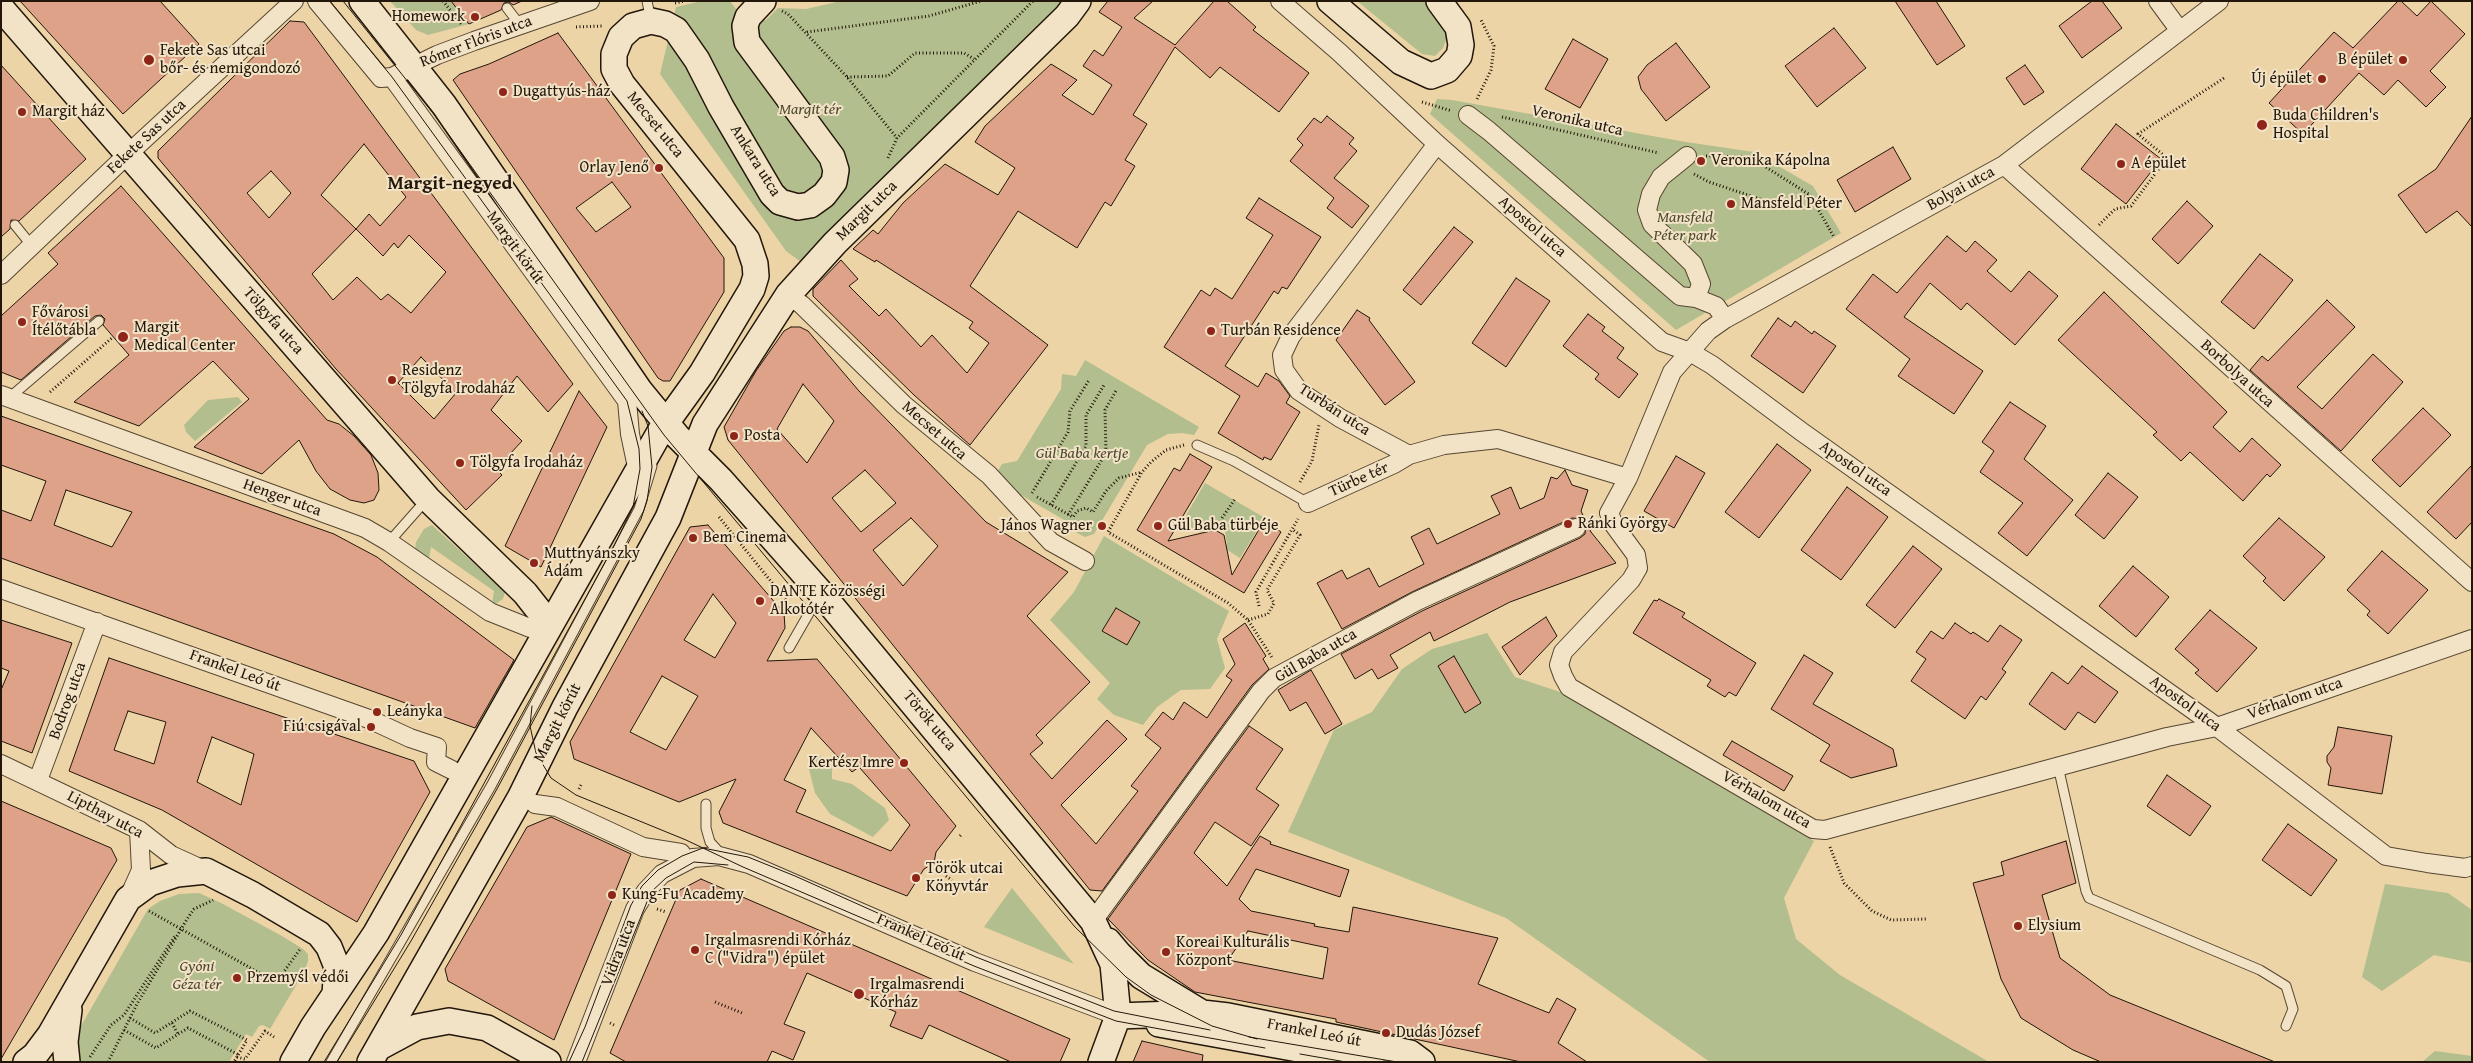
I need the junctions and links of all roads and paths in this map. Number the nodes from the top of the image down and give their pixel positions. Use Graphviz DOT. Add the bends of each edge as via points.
graph roads {
  1 [pos="294,1"];
  2 [pos="317,1"];
  3 [pos="362,1"];
  4 [pos="590,1"];
  5 [pos="684,1"];
  6 [pos="763,1"];
  7 [pos="981,1"];
  8 [pos="1033,1"];
  9 [pos="1078,1"];
  10 [pos="1280,1"];
  11 [pos="1330,1"];
  12 [pos="1439,1"];
  13 [pos="2158,1"];
  14 [pos="2219,1"];
  15 [pos="677,3"];
  16 [pos="1,8"];
  17 [pos="507,8"];
  18 [pos="649,11"];
  19 [pos="788,14"];
  20 [pos="1479,17"];
  21 [pos="520,25"];
  22 [pos="603,26"];
  23 [pos="574,28"];
  24 [pos="2180,31"];
  25 [pos="806,32"];
  26 [pos="974,59"];
  27 [pos="414,65"];
  28 [pos="392,77"];
  29 [pos="847,77"];
  30 [pos="2224,78"];
  31 [pos="1468,115"];
  32 [pos="897,138"];
  33 [pos="1437,144"];
  34 [pos="128,154"];
  35 [pos="1682,160"];
  36 [pos="2004,165"];
  37 [pos="884,166"];
  38 [pos="1709,182"];
  39 [pos="1810,194"];
  40 [pos="15,225"];
  41 [pos="2094,230"];
  42 [pos="32,246"];
  43 [pos="1844,255"];
  44 [pos="1,275"];
  45 [pos="788,295"];
  46 [pos="1696,298"];
  47 [pos="1725,319"];
  48 [pos="99,321"];
  49 [pos="113,337"];
  50 [pos="1690,352"];
  51 [pos="1089,380"];
  52 [pos="1104,385"];
  53 [pos="1117,389"];
  54 [pos="5,397"];
  55 [pos="1318,403"];
  56 [pos="34,407"];
  57 [pos="666,423"];
  58 [pos="1197,445"];
  59 [pos="1166,450"];
  60 [pos="694,451"];
  61 [pos="1409,455"];
  62 [pos="638,472"];
  63 [pos="1142,472"];
  64 [pos="1306,473"];
  65 [pos="1628,478"];
  66 [pos="1031,494"];
  67 [pos="1036,496"];
  68 [pos="428,499"];
  69 [pos="1235,499"];
  70 [pos="1308,503"];
  71 [pos="1052,505"];
  72 [pos="639,509"];
  73 [pos="1068,515"];
  74 [pos="719,518"];
  75 [pos="1222,518"];
  76 [pos="1576,528"];
  77 [pos="389,542"];
  78 [pos="1085,562"];
  79 [pos="2472,582"];
  80 [pos="1,589"];
  81 [pos="821,593"];
  82 [pos="786,600"];
  83 [pos="1259,606"];
  84 [pos="1248,620"];
  85 [pos="97,622"];
  86 [pos="547,631"];
  87 [pos="2472,639"];
  88 [pos="789,648"];
  89 [pos="1282,672"];
  90 [pos="2217,727"];
  91 [pos="1,764"];
  92 [pos="2058,766"];
  93 [pos="452,770"];
  94 [pos="38,780"];
  95 [pos="582,783"];
  96 [pos="579,789"];
  97 [pos="535,804"];
  98 [pos="706,804"];
  99 [pos="139,830"];
  100 [pos="1825,830"];
  101 [pos="682,857"];
  102 [pos="726,858"];
  103 [pos="2472,866"];
  104 [pos="206,871"];
  105 [pos="946,876"];
  106 [pos="952,880"];
  107 [pos="128,898"];
  108 [pos="216,899"];
  109 [pos="655,908"];
  110 [pos="666,912"];
  111 [pos="1926,919"];
  112 [pos="1093,921"];
  113 [pos="180,930"];
  114 [pos="309,951"];
  115 [pos="334,996"];
  116 [pos="70,1000"];
  117 [pos="715,1002"];
  118 [pos="742,1013"];
  119 [pos="1202,1013"];
  120 [pos="1118,1016"];
  121 [pos="130,1018"];
  122 [pos="172,1023"];
  123 [pos="2286,1026"];
  124 [pos="400,1028"];
  125 [pos="124,1030"];
  126 [pos="178,1034"];
  127 [pos="274,1036"];
  128 [pos="1221,1036"];
  129 [pos="374,1055"];
  130 [pos="238,1056"];
  131 [pos="26,1062"];
  132 [pos="67,1062"];
  133 [pos="88,1062"];
  134 [pos="108,1062"];
  135 [pos="234,1062"];
  136 [pos="293,1062"];
  137 [pos="331,1062"];
  138 [pos="548,1062"];
  139 [pos="576,1062"];
  140 [pos="1101,1062"];
  141 [pos="1371,1062"];
  142 [pos="1422,1062"];
  1 -- 34 [label="street, Fekete Sas utca"];
  2 -- 28 [label="street, Margit körút" via="381,78"];
  3 -- 27 [label="main road, Margit körút"];
  4 -- 21 [label="street, Rómer Flóris utca"];
  5 -- 15 [label="path"];
  6 -- 18 [label="main road, Ankara utca" via="748,16 745,26 747,42 835,164 836,176 831,188 804,206 776,199 682,36"];
  7 -- 25 [label="path" via="929,16"];
  8 -- 26 [label="path"];
  9 -- 45 [label="main road, Margit utca" via="1067,16 835,243"];
  10 -- 33 [label="street, Apostol utca"];
  11 -- 12 [label="main road" via="1401,62 1431,76 1447,70 1459,56 1461,45 1458,27"];
  13 -- 24 [label="street"];
  14 -- 24 [label="street, Bolyai utca"];
  16 -- 34 [label="main road, Tölgyfa utca"];
  17 -- 21 [label="lane"];
  18 -- 57 [label="main road, Mecset utca" via="621,37 614,54 614,69 622,84 747,240 756,276 752,289 702,373"];
  19 -- 25 [label="path"];
  20 -- 31 [label="path" via="1494,46 1491,70"];
  21 -- 27 [label="street, Rómer Flóris utca"];
  22 -- 23 [label="path"];
  24 -- 36 [label="street, Bolyai utca"];
  25 -- 29 [label="path"];
  26 -- 29 [label="path" via="964,53 915,53 888,76"];
  26 -- 32 [label="path"];
  27 -- 28 [label="street, Rómer Flóris utca"];
  27 -- 57 [label="main road, Margit körút" via="640,391"];
  28 -- 62 [label="street, Margit körút" via="628,401 630,434"];
  29 -- 32 [label="path"];
  30 -- 41 [label="path" via="2138,134 2167,158 2131,206 2115,209"];
  31 -- 35 [label="path, Veronika utca" via="1498,116"];
  31 -- 46 [label="street" via="1660,281 1680,296"];
  32 -- 37 [label="path"];
  33 -- 50 [label="street, Apostol utca" via="1662,342"];
  33 -- 55 [label="street, Turbán utca" via="1292,336 1282,355 1284,370 1299,391"];
  34 -- 42 [label="street, Fekete Sas utca"];
  34 -- 68 [label="main road, Tölgyfa utca"];
  35 -- 39 [label="path" via="1750,157"];
  35 -- 46 [label="street" via="1661,177 1650,194 1647,210 1652,224 1693,264 1701,284"];
  36 -- 43 [label="street, Bolyai utca"];
  36 -- 79 [label="street, Borbolya utca"];
  38 -- 39 [label="path" via="1784,207"];
  39 -- 43 [label="path"];
  40 -- 42 [label="lane"];
  42 -- 44 [label="street, Fekete Sas utca"];
  43 -- 47 [label="street, Bolyai utca"];
  45 -- 60 [label="main road, Margit utca" via="705,424"];
  45 -- 78 [label="street, Mecset utca" via="904,405 988,475 1051,542"];
  46 -- 47 [label="street" via="1716,306"];
  47 -- 50 [label="street, Bolyai utca" via="1708,331"];
  48 -- 54 [label="lane"];
  49 -- 56 [label="path"];
  50 -- 65 [label="street, Vérhalom utca" via="1672,372"];
  50 -- 90 [label="street, Apostol utca"];
  51 -- 66 [label="path" via="1070,411 1068,432"];
  52 -- 71 [label="path" via="1086,415 1086,446"];
  53 -- 73 [label="path" via="1105,410 1106,453"];
  54 -- 56 [label="street, Henger utca"];
  55 -- 61 [label="street, Turbán utca"];
  55 -- 64 [label="path" via="1320,422 1312,461"];
  56 -- 77 [label="street, Henger utca" via="365,528"];
  57 -- 60 [label="main road, Margit körút"];
  57 -- 62 [label="main road, Margit körút"];
  57 -- 72 [label="lane, Margit körút"];
  58 -- 70 [label="lane" via="1234,461"];
  59 -- 63 [label="path"];
  60 -- 81 [label="main road, Török utca"];
  60 -- 124 [label="main road, Margit körút" via="668,518 565,707"];
  61 -- 65 [label="street" via="1444,444 1498,439"];
  61 -- 70 [label="street, Türbe tér"];
  62 -- 72 [label="lane, Margit körút"];
  62 -- 86 [label="main road, Margit körút"];
  63 -- 73 [label="path" via="1119,478 1093,512 1086,508 1077,511 1073,517"];
  63 -- 84 [label="path" via="1108,532 1228,603"];
  65 -- 100 [label="street, Vérhalom utca" via="1609,513 1636,555 1638,568 1631,580 1563,652 1559,665 1563,676 1569,686 1813,828"];
  67 -- 71 [label="path"];
  68 -- 77 [label="lane"];
  68 -- 86 [label="main road, Tölgyfa utca" via="525,593 540,612"];
  69 -- 75 [label="path"];
  71 -- 73 [label="path"];
  72 -- 137 [label="lane, Margit körút" via="491,786"];
  74 -- 82 [label="path"];
  76 -- 89 [label="street, Gül Baba utca" via="1417,601"];
  77 -- 86 [label="street, Henger utca" via="490,612 530,628"];
  80 -- 85 [label="street, Frankel Leó út"];
  81 -- 88 [label="lane"];
  81 -- 112 [label="main road, Török utca"];
  83 -- 84 [label="path" via="1256,592 1292,530 1300,535 1268,590 1274,603 1268,614"];
  84 -- 89 [label="path"];
  85 -- 93 [label="street, Frankel Leó út" via="369,719 437,747 436,762"];
  85 -- 94 [label="street, Bodrog utca"];
  86 -- 115 [label="main road, Margit körút" via="376,933"];
  87 -- 90 [label="street, Vérhalom utca"];
  89 -- 112 [label="street, Gül Baba utca" via="1261,690"];
  90 -- 92 [label="street, Vérhalom utca"];
  90 -- 103 [label="street, Apostol utca" via="2386,856 2465,868"];
  91 -- 94 [label="street, Lipthay utca"];
  92 -- 100 [label="street, Vérhalom utca"];
  92 -- 123 [label="lane" via="2090,898 2260,970 2286,986 2293,1009"];
  94 -- 99 [label="street, Lipthay utca"];
  95 -- 96 [label="path"];
  97 -- 101 [label="street, Frankel Leó út" via="557,807 643,847"];
  98 -- 102 [label="lane" via="706,828 710,842"];
  99 -- 104 [label="street, Lipthay utca" via="171,855"];
  99 -- 107 [label="street" via="140,870"];
  100 -- 111 [label="path" via="1844,883 1872,911 1891,920"];
  101 -- 102 [label="street, Frankel Leó út"];
  101 -- 139 [label="street, Vidra utca" via="642,897"];
  102 -- 120 [label="street, Frankel Leó út" via="789,880 975,962"];
  104 -- 107 [label="main road" via="177,874 150,883"];
  104 -- 115 [label="main road" via="299,920 318,934 329,947 337,967"];
  105 -- 106 [label="path"];
  107 -- 113 [label="path"];
  107 -- 116 [label="main road"];
  108 -- 113 [label="path" via="194,909"];
  109 -- 110 [label="path"];
  112 -- 119 [label="main road, Frankel Leó út" via="1118,954 1141,976"];
  112 -- 120 [label="main road, Török utca" via="1113,964"];
  113 -- 114 [label="path" via="272,980 280,978 304,943"];
  113 -- 121 [label="path"];
  113 -- 133 [label="path" via="124,1015 111,1025 93,1050"];
  115 -- 136 [label="main road, Margit körút"];
  116 -- 131 [label="main road" via="50,1035"];
  116 -- 132 [label="main road" via="65,1042"];
  117 -- 118 [label="path"];
  119 -- 120 [label="main road, Frankel Leó út"];
  119 -- 128 [label="lane"];
  119 -- 142 [label="main road, Frankel Leó út" via="1410,1053"];
  120 -- 128 [label="main road, Frankel Leó út"];
  120 -- 140 [label="main road"];
  121 -- 122 [label="path" via="155,1033"];
  121 -- 125 [label="path"];
  122 -- 126 [label="path"];
  122 -- 130 [label="path" via="190,1011 247,1040"];
  124 -- 129 [label="main road"];
  124 -- 138 [label="main road" via="449,1021 478,1026 505,1036"];
  125 -- 126 [label="path" via="156,1048"];
  125 -- 134 [label="path"];
  126 -- 130 [label="path" via="188,1028"];
  127 -- 130 [label="path" via="264,1031 246,1059"];
  128 -- 141 [label="main road, Frankel Leó út"];
  130 -- 135 [label="path"];
}
